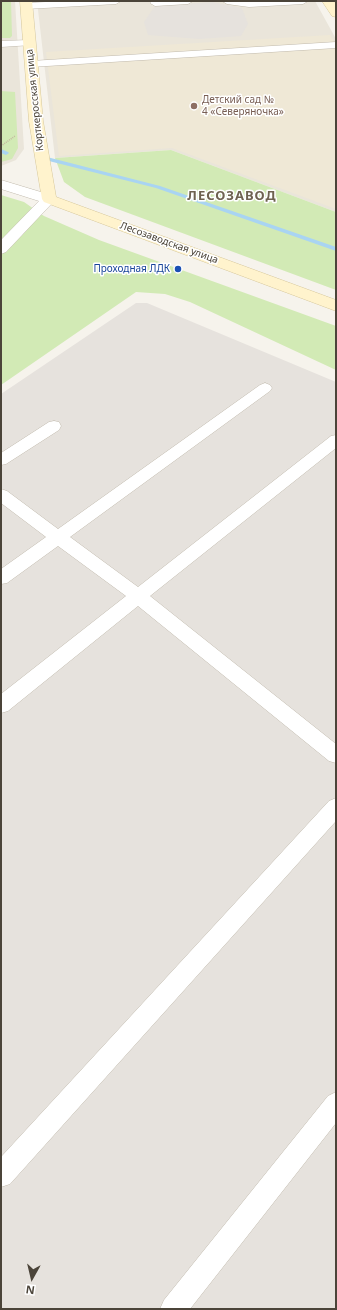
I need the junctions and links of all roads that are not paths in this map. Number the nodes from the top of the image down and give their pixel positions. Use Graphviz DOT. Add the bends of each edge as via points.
graph roads {
  1 [pos="116,1"];
  2 [pos="188,1"];
  3 [pos="227,1"];
  4 [pos="303,1"];
  5 [pos="328,1"];
  6 [pos="155,3"];
  7 [pos="26,4"];
  8 [pos="336,14"];
  9 [pos="29,42"];
  10 [pos="1,44"];
  11 [pos="336,45"];
  12 [pos="31,64"];
  13 [pos="1,184"];
  14 [pos="49,199"];
  15 [pos="1,249"];
  16 [pos="336,306"];
  17 [pos="265,388"];
  18 [pos="54,426"];
  19 [pos="336,440"];
  20 [pos="1,460"];
  21 [pos="1,495"];
  22 [pos="58,537"];
  23 [pos="1,578"];
  24 [pos="138,596"];
  25 [pos="1,705"];
  26 [pos="336,755"];
  27 [pos="336,807"];
  28 [pos="336,1104"];
  29 [pos="1,1175"];
  30 [pos="173,1309"];
  1 -- 7 [label="lane"];
  2 -- 6 [label="lane"];
  3 -- 4 [label="lane" via="249,4"];
  5 -- 8 [label="main road"];
  7 -- 9 [label="main road, Корткеросская улица"];
  9 -- 10 [label="lane"];
  9 -- 12 [label="main road, Корткеросская улица"];
  11 -- 12 [label="lane"];
  12 -- 14 [label="main road, Корткеросская улица" via="36,121"];
  13 -- 14 [label="street, Лесозаводская улица"];
  14 -- 15 [label="street"];
  14 -- 16 [label="main road, Лесозаводская улица"];
  17 -- 22 [label="lane"];
  18 -- 20 [label="lane"];
  19 -- 24 [label="lane"];
  21 -- 22 [label="lane"];
  22 -- 23 [label="lane"];
  22 -- 24 [label="lane"];
  24 -- 25 [label="lane"];
  24 -- 26 [label="lane"];
  27 -- 29 [label="lane"];
  28 -- 30 [label="lane"];
}
